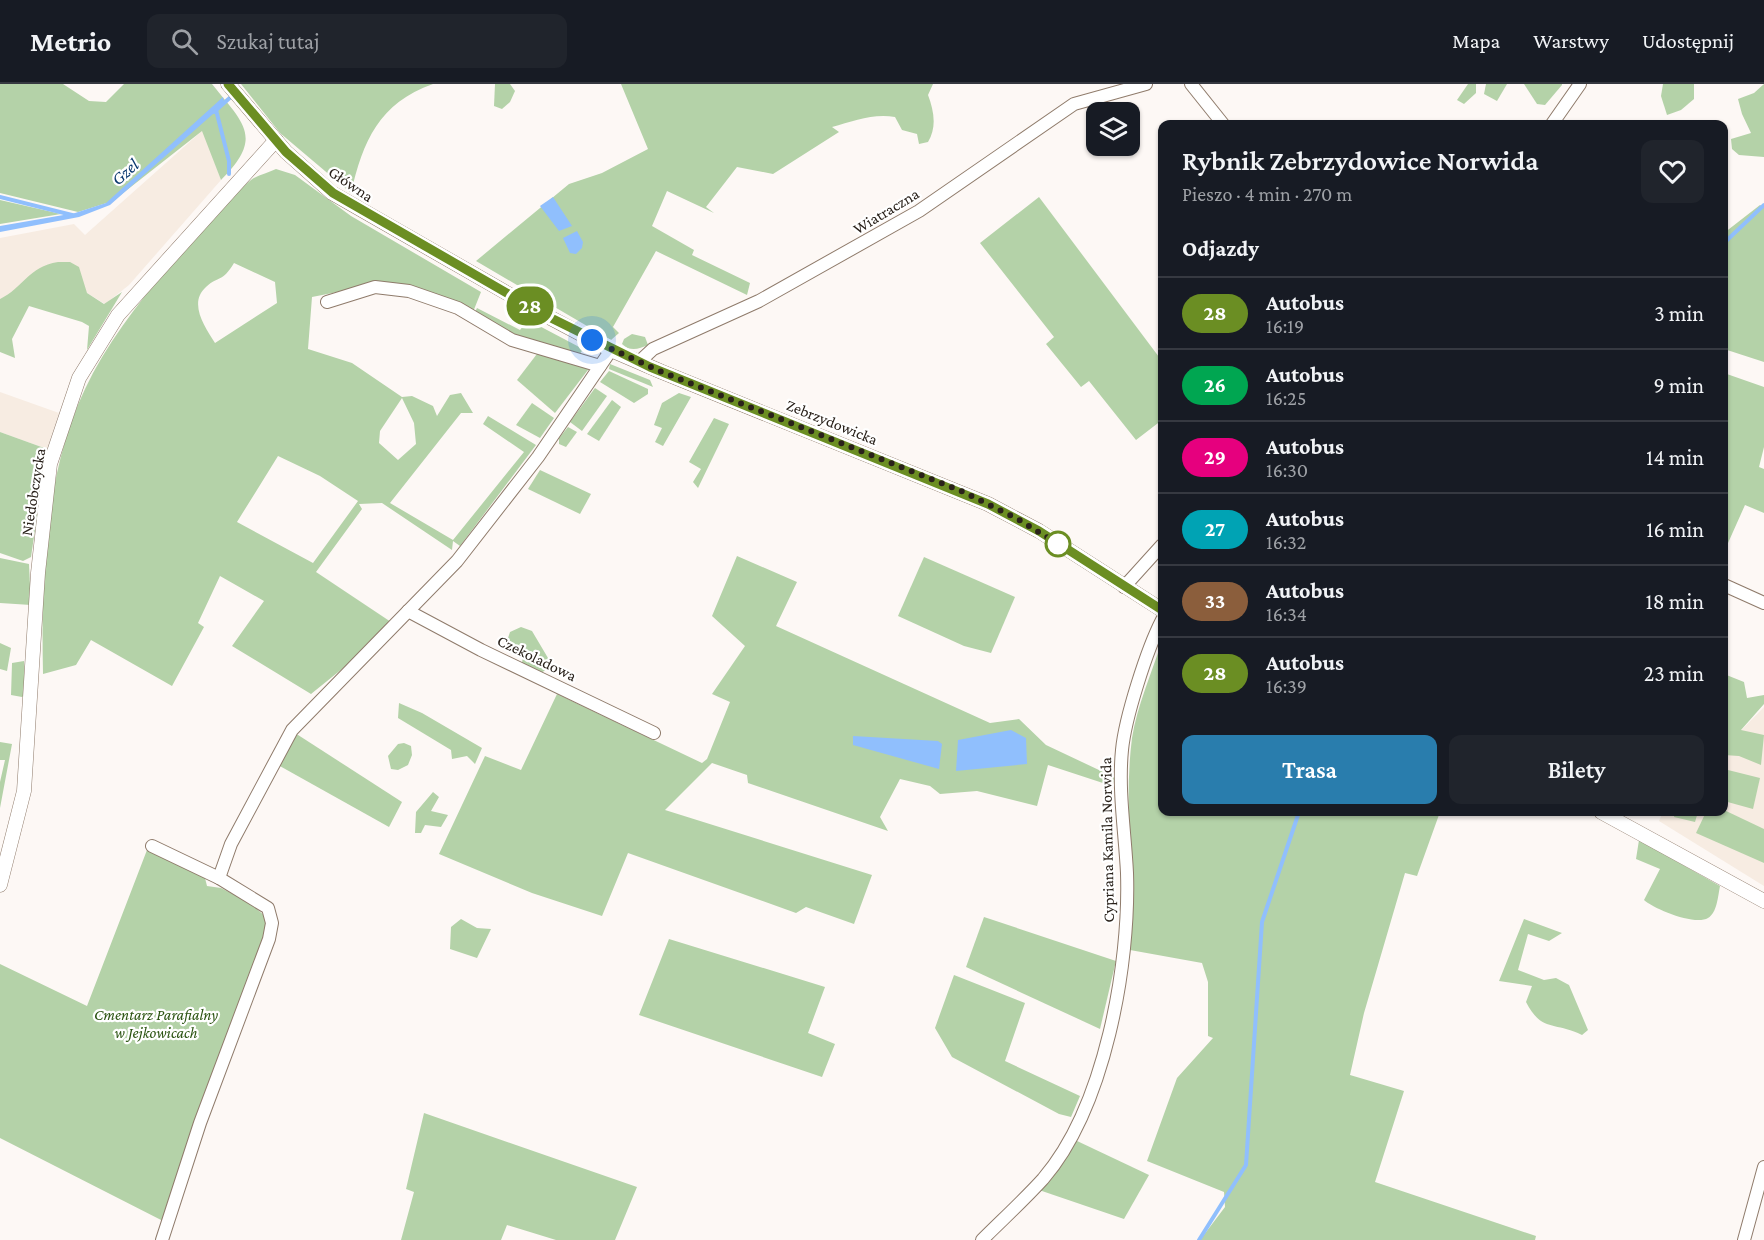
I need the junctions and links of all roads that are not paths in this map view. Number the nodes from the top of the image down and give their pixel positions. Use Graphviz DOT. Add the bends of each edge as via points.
graph roads {
  1 [pos="228,84"];
  2 [pos="1146,84"];
  3 [pos="1191,84"];
  4 [pos="1580,84"];
  5 [pos="1220,120"];
  6 [pos="1555,120"];
  7 [pos="276,140"];
  8 [pos="482,279"];
  9 [pos="327,302"];
  10 [pos="611,350"];
  11 [pos="639,362"];
  12 [pos="600,366"];
  13 [pos="1158,549"];
  14 [pos="1124,587"];
  15 [pos="1728,587"];
  16 [pos="1764,603"];
  17 [pos="1158,608"];
  18 [pos="408,610"];
  19 [pos="1158,632"];
  20 [pos="654,733"];
  21 [pos="1608,816"];
  22 [pos="152,846"];
  23 [pos="219,878"];
  24 [pos="0,885"];
  25 [pos="1764,901"];
  26 [pos="1764,1167"];
  27 [pos="162,1240"];
  28 [pos="982,1240"];
  29 [pos="1744,1240"];
  1 -- 7 [label="street, Główna"];
  2 -- 11 [label="street, Wiatraczna" via="1074,104 909,217 759,301 653,349"];
  3 -- 5 [label="street"];
  4 -- 6 [label="street"];
  7 -- 8 [label="street, Główna" via="307,173 347,203"];
  7 -- 24 [label="street, Niedobczycka" via="118,315 79,378 50,464 38,573 24,791"];
  8 -- 10 [label="street, Zebrzydowicka"];
  9 -- 12 [label="street" via="375,287 409,291 458,308 512,340"];
  10 -- 11 [label="street, Zebrzydowicka"];
  10 -- 12 [label="street"];
  11 -- 14 [label="street, Zebrzydowicka" via="974,497 1034,528"];
  12 -- 18 [label="street" via="524,476 457,561"];
  13 -- 14 [label="street"];
  14 -- 17 [label="street, Zebrzydowicka"];
  15 -- 16 [label="street"];
  18 -- 20 [label="street, Czekoladowa" via="481,650"];
  18 -- 23 [label="street" via="292,730 231,844"];
  19 -- 28 [label="street, Cypriana Kamila Norwida" via="1126,724 1122,750 1127,875 1124,944 1096,1081 1073,1132 1044,1178"];
  21 -- 25 [label="street"];
  22 -- 23 [label="street"];
  23 -- 27 [label="street" via="268,908 272,923"];
  26 -- 29 [label="street"];
}
